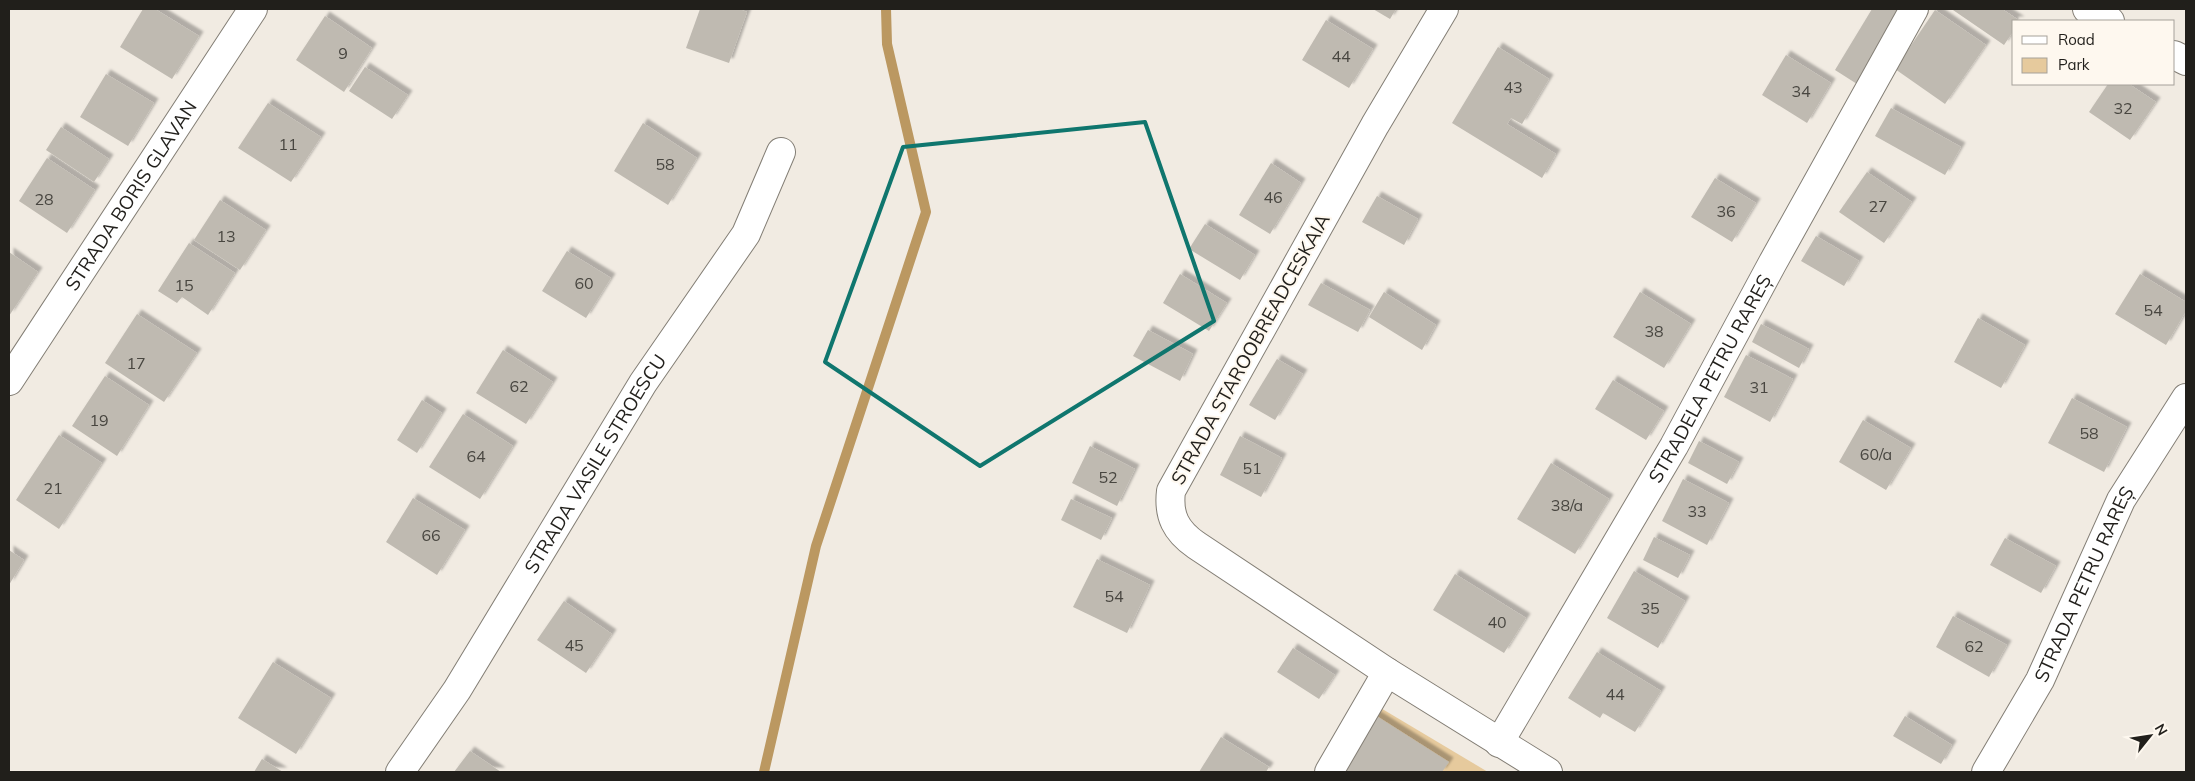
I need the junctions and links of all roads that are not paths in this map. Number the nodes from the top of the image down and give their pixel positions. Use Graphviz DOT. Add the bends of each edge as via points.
graph roads {
  1 [pos="253,9"];
  2 [pos="1444,9"];
  3 [pos="1914,9"];
  4 [pos="2087,9"];
  5 [pos="2108,20"];
  6 [pos="780,152"];
  7 [pos="9,381"];
  8 [pos="2186,398"];
  9 [pos="1387,672"];
  10 [pos="1499,743"];
  11 [pos="400,772"];
  12 [pos="1329,772"];
  13 [pos="1548,772"];
  14 [pos="1986,772"];
  1 -- 7 [label="street, STRADA BORIS GLAVAN"];
  2 -- 9 [label="street, STRADA STAROOBREADCESKAIA" via="1375,125 1171,490 1174,522 1184,536"];
  3 -- 10 [label="street, STRADELA PETRU RAREȘ" via="1674,446"];
  4 -- 5 [label="street"];
  6 -- 11 [label="street, STRADA VASILE STROESCU" via="746,234 643,383 457,690"];
  8 -- 14 [label="street, STRADA PETRU RAREȘ" via="2121,500 2040,680"];
  9 -- 10 [label="street, STRADA STAROOBREADCESKAIA"];
  9 -- 12 [label="street"];
  10 -- 13 [label="street, STRADA STAROOBREADCESKAIA"];
}
